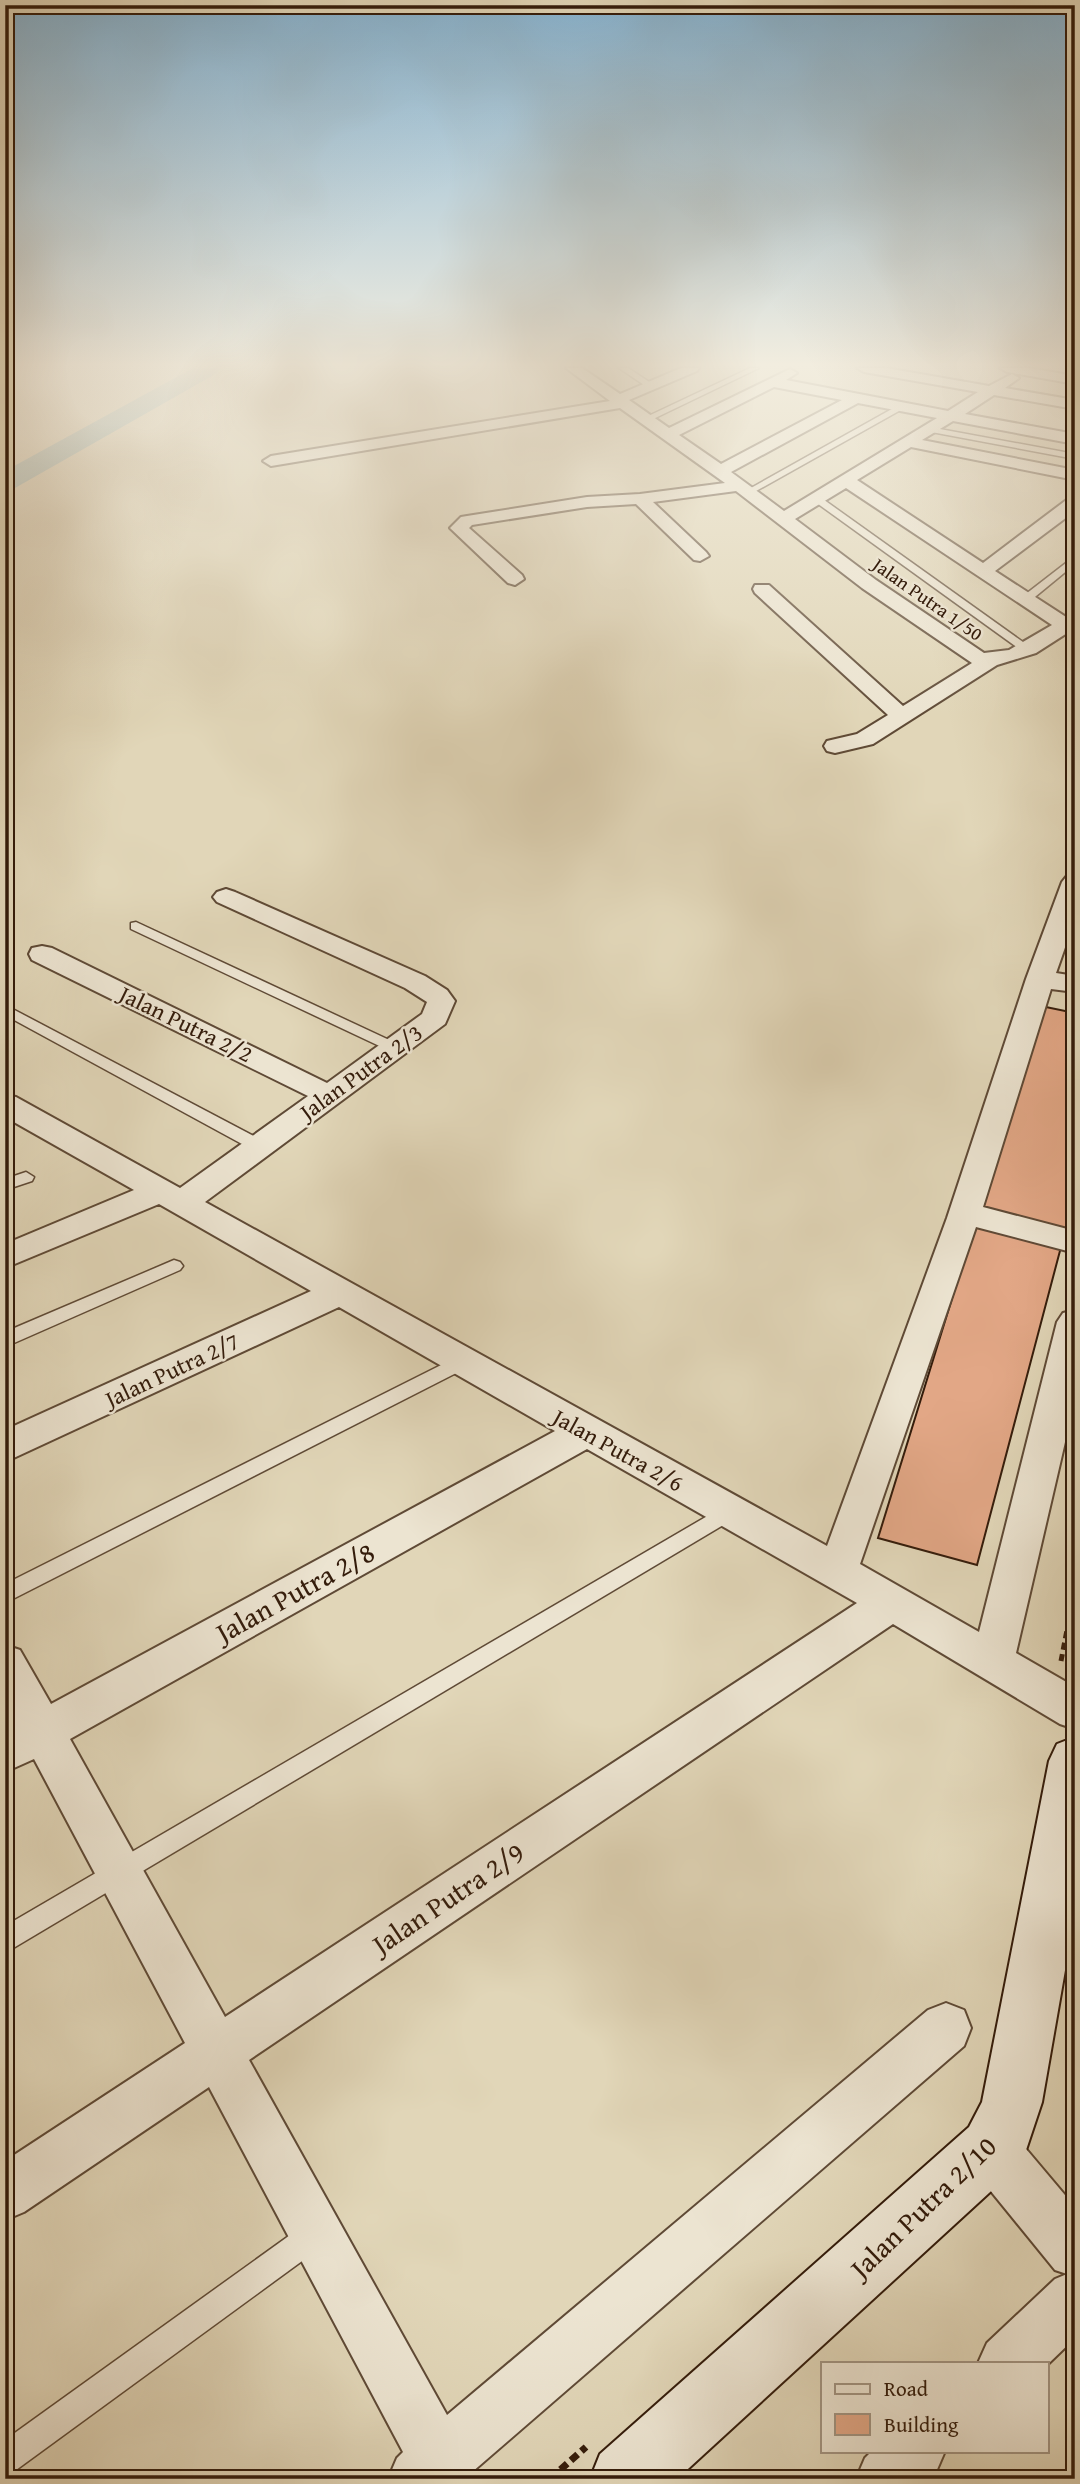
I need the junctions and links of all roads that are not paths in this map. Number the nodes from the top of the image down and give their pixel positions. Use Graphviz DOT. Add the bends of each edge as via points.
graph roads {
  1 [pos="736,484"];
  2 [pos="752,484"];
  3 [pos="842,484"];
  4 [pos="852,484"];
  5 [pos="742,489"];
  6 [pos="640,499"];
  7 [pos="817,499"];
  8 [pos="1075,502"];
  9 [pos="783,519"];
  10 [pos="700,556"];
  11 [pos="1075,559"];
  12 [pos="984,569"];
  13 [pos="515,579"];
  14 [pos="762,589"];
  15 [pos="1026,598"];
  16 [pos="1070,622"];
  17 [pos="1026,649"];
  18 [pos="991,660"];
  19 [pos="901,715"];
  20 [pos="835,746"];
  21 [pos="1075,882"];
  22 [pos="226,897"];
  23 [pos="136,926"];
  24 [pos="43,954"];
  25 [pos="1040,979"];
  26 [pos="1075,984"];
  27 [pos="5,1009"];
  28 [pos="395,1048"];
  29 [pos="329,1095"];
  30 [pos="9,1110"];
  31 [pos="259,1146"];
  32 [pos="26,1177"];
  33 [pos="5,1185"];
  34 [pos="171,1197"];
  35 [pos="963,1218"];
  36 [pos="1075,1242"];
  37 [pos="5,1257"];
  38 [pos="174,1266"];
  39 [pos="338,1293"];
  40 [pos="1075,1322"];
  41 [pos="5,1340"];
  42 [pos="461,1362"];
  43 [pos="585,1432"];
  44 [pos="5,1447"];
  45 [pos="728,1512"];
  46 [pos="837,1573"];
  47 [pos="5,1594"];
  48 [pos="892,1602"];
  49 [pos="993,1662"];
  50 [pos="5,1663"];
  51 [pos="1075,1710"];
  52 [pos="23,1742"];
  53 [pos="1075,1761"];
  54 [pos="119,1873"];
  55 [pos="5,1940"];
  56 [pos="946,2028"];
  57 [pos="218,2051"];
  58 [pos="991,2149"];
  59 [pos="5,2193"];
  60 [pos="317,2233"];
  61 [pos="1075,2250"];
  62 [pos="1075,2299"];
  63 [pos="1008,2362"];
  64 [pos="914,2452"];
  65 [pos="5,2459"];
  66 [pos="429,2470"];
  67 [pos="625,2479"];
  68 [pos="886,2479"];
  1 -- 5 [label="street, Jalan Putra 1/50"];
  2 -- 5 [label="lane"];
  3 -- 7 [label="street"];
  4 -- 12 [label="street"];
  5 -- 6 [label="street"];
  5 -- 9 [label="street, Jalan Putra 1/50"];
  6 -- 10 [label="street"];
  6 -- 13 [label="street" via="467,520 459,528"];
  7 -- 9 [label="street"];
  7 -- 17 [label="lane"];
  8 -- 12 [label="street"];
  9 -- 18 [label="street, Jalan Putra 1/50" via="970,654"];
  11 -- 15 [label="lane"];
  12 -- 15 [label="street"];
  14 -- 19 [label="street"];
  15 -- 16 [label="street"];
  16 -- 17 [label="street, Jalan Putra 1/50"];
  17 -- 18 [label="street, Jalan Putra 1/50"];
  18 -- 19 [label="street"];
  19 -- 20 [label="street" via="865,738"];
  21 -- 25 [label="street"];
  22 -- 28 [label="street, Jalan Putra 2/3" via="437,996 441,1001 435,1018"];
  23 -- 28 [label="lane"];
  24 -- 29 [label="street, Jalan Putra 2/2"];
  25 -- 26 [label="street"];
  25 -- 35 [label="street"];
  27 -- 31 [label="lane"];
  28 -- 29 [label="street, Jalan Putra 2/3"];
  29 -- 31 [label="street, Jalan Putra 2/3"];
  30 -- 34 [label="street, Jalan Putra 2/6"];
  31 -- 34 [label="street, Jalan Putra 2/3"];
  32 -- 33 [label="lane"];
  34 -- 37 [label="street"];
  34 -- 39 [label="street, Jalan Putra 2/6"];
  35 -- 36 [label="street" via="971,1215"];
  35 -- 46 [label="street"];
  38 -- 41 [label="lane"];
  39 -- 42 [label="street, Jalan Putra 2/6"];
  39 -- 44 [label="street, Jalan Putra 2/7"];
  40 -- 49 [label="street"];
  42 -- 43 [label="street, Jalan Putra 2/6"];
  42 -- 47 [label="lane"];
  43 -- 45 [label="street, Jalan Putra 2/6"];
  43 -- 52 [label="street, Jalan Putra 2/8"];
  45 -- 46 [label="street, Jalan Putra 2/6"];
  45 -- 54 [label="lane"];
  46 -- 48 [label="street, Jalan Putra 2/6"];
  48 -- 49 [label="street, Jalan Putra 2/6"];
  48 -- 57 [label="street, Jalan Putra 2/9"];
  49 -- 51 [label="street, Jalan Putra 2/6"];
  50 -- 52 [label="street"];
  52 -- 54 [label="street"];
  53 -- 58 [label="street, Jalan Putra 2/10" via="1012,2102"];
  54 -- 55 [label="lane"];
  54 -- 57 [label="street"];
  56 -- 66 [label="street"];
  57 -- 59 [label="street, Jalan Putra 2/9"];
  57 -- 60 [label="street"];
  58 -- 61 [label="street"];
  58 -- 67 [label="street, Jalan Putra 2/10"];
  60 -- 65 [label="lane"];
  60 -- 66 [label="street"];
  62 -- 63 [label="street"];
  64 -- 68 [label="street"];
}
